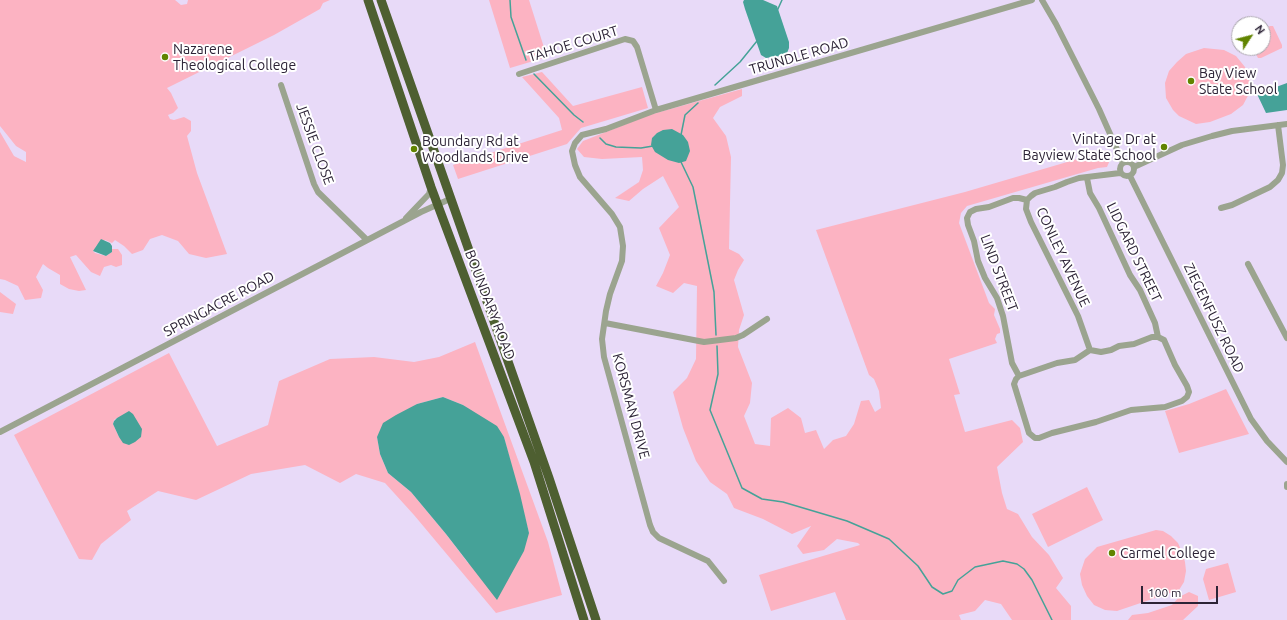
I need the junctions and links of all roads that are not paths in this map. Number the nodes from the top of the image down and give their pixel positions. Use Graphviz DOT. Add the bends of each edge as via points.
graph roads {
  1 [pos="368,0"];
  2 [pos="382,0"];
  3 [pos="1032,0"];
  4 [pos="1042,0"];
  5 [pos="519,74"];
  6 [pos="281,85"];
  7 [pos="656,110"];
  8 [pos="1287,124"];
  9 [pos="1278,125"];
  10 [pos="575,142"];
  11 [pos="1123,163"];
  12 [pos="1134,167"];
  13 [pos="1120,173"];
  14 [pos="1130,176"];
  15 [pos="1087,178"];
  16 [pos="431,187"];
  17 [pos="450,199"];
  18 [pos="1027,200"];
  19 [pos="438,205"];
  20 [pos="1221,208"];
  21 [pos="400,223"];
  22 [pos="367,240"];
  23 [pos="1248,264"];
  24 [pos="767,319"];
  25 [pos="1287,321"];
  26 [pos="605,323"];
  27 [pos="1280,324"];
  28 [pos="1158,337"];
  29 [pos="1287,338"];
  30 [pos="1090,350"];
  31 [pos="1019,376"];
  32 [pos="0,432"];
  33 [pos="1287,462"];
  34 [pos="1287,484"];
  35 [pos="1287,488"];
  36 [pos="724,581"];
  37 [pos="584,620"];
  38 [pos="596,620"];
  1 -- 16 [label="highway, BOUNDARY ROAD"];
  2 -- 17 [label="highway, BOUNDARY ROAD"];
  3 -- 7 [label="street, TRUNDLE ROAD"];
  4 -- 11 [label="street" via="1099,109"];
  5 -- 7 [label="street, TAHOE COURT" via="625,39 632,41 637,47"];
  6 -- 22 [label="street, JESSIE CLOSE" via="318,192"];
  7 -- 10 [label="street, TRUNDLE ROAD" via="582,135"];
  8 -- 9 [label="street"];
  9 -- 12 [label="street" via="1212,136 1182,145"];
  9 -- 20 [label="street" via="1283,165 1278,180 1270,187"];
  10 -- 26 [label="street, KORSMAN DRIVE" via="572,151 580,177 620,227 622,261 610,294"];
  11 -- 12 [label="street" via="1129,162"];
  11 -- 13 [label="street"];
  12 -- 14 [label="street" via="1134,173"];
  13 -- 14 [label="street"];
  13 -- 15 [label="street, CONLEY AVENUE"];
  14 -- 33 [label="street, ZIEGENFUSZ ROAD" via="1251,418 1266,441"];
  15 -- 18 [label="street, CONLEY AVENUE" via="1079,178 1035,193"];
  15 -- 28 [label="street, LIDGARD STREET" via="1090,193 1156,323"];
  16 -- 19 [label="highway, BOUNDARY ROAD"];
  16 -- 21 [label="street" via="429,194"];
  17 -- 19 [label="street, SPRINGACRE ROAD"];
  17 -- 38 [label="highway, BOUNDARY ROAD" via="549,478"];
  18 -- 30 [label="street, CONLEY AVENUE" via="1026,209 1031,222 1078,316"];
  18 -- 31 [label="street, LIND STREET" via="1013,198 976,209 970,212 967,218 978,261 1003,316 1012,363"];
  19 -- 21 [label="street, SPRINGACRE ROAD"];
  19 -- 37 [label="highway, BOUNDARY ROAD" via="534,462"];
  21 -- 22 [label="street, SPRINGACRE ROAD"];
  22 -- 32 [label="street, SPRINGACRE ROAD"];
  23 -- 27 [label="street"];
  24 -- 26 [label="street" via="736,338 704,342"];
  25 -- 27 [label="street"];
  26 -- 36 [label="street, KORSMAN DRIVE" via="602,339 604,357 653,532 666,542 708,561"];
  27 -- 29 [label="street"];
  28 -- 30 [label="street" via="1101,352"];
  28 -- 31 [label="street" via="1167,344 1188,392 1187,397 1165,407 1131,410 1035,438 1027,429 1014,384"];
  30 -- 31 [label="street" via="1075,360 1057,363"];
  34 -- 35 [label="street"];
}
